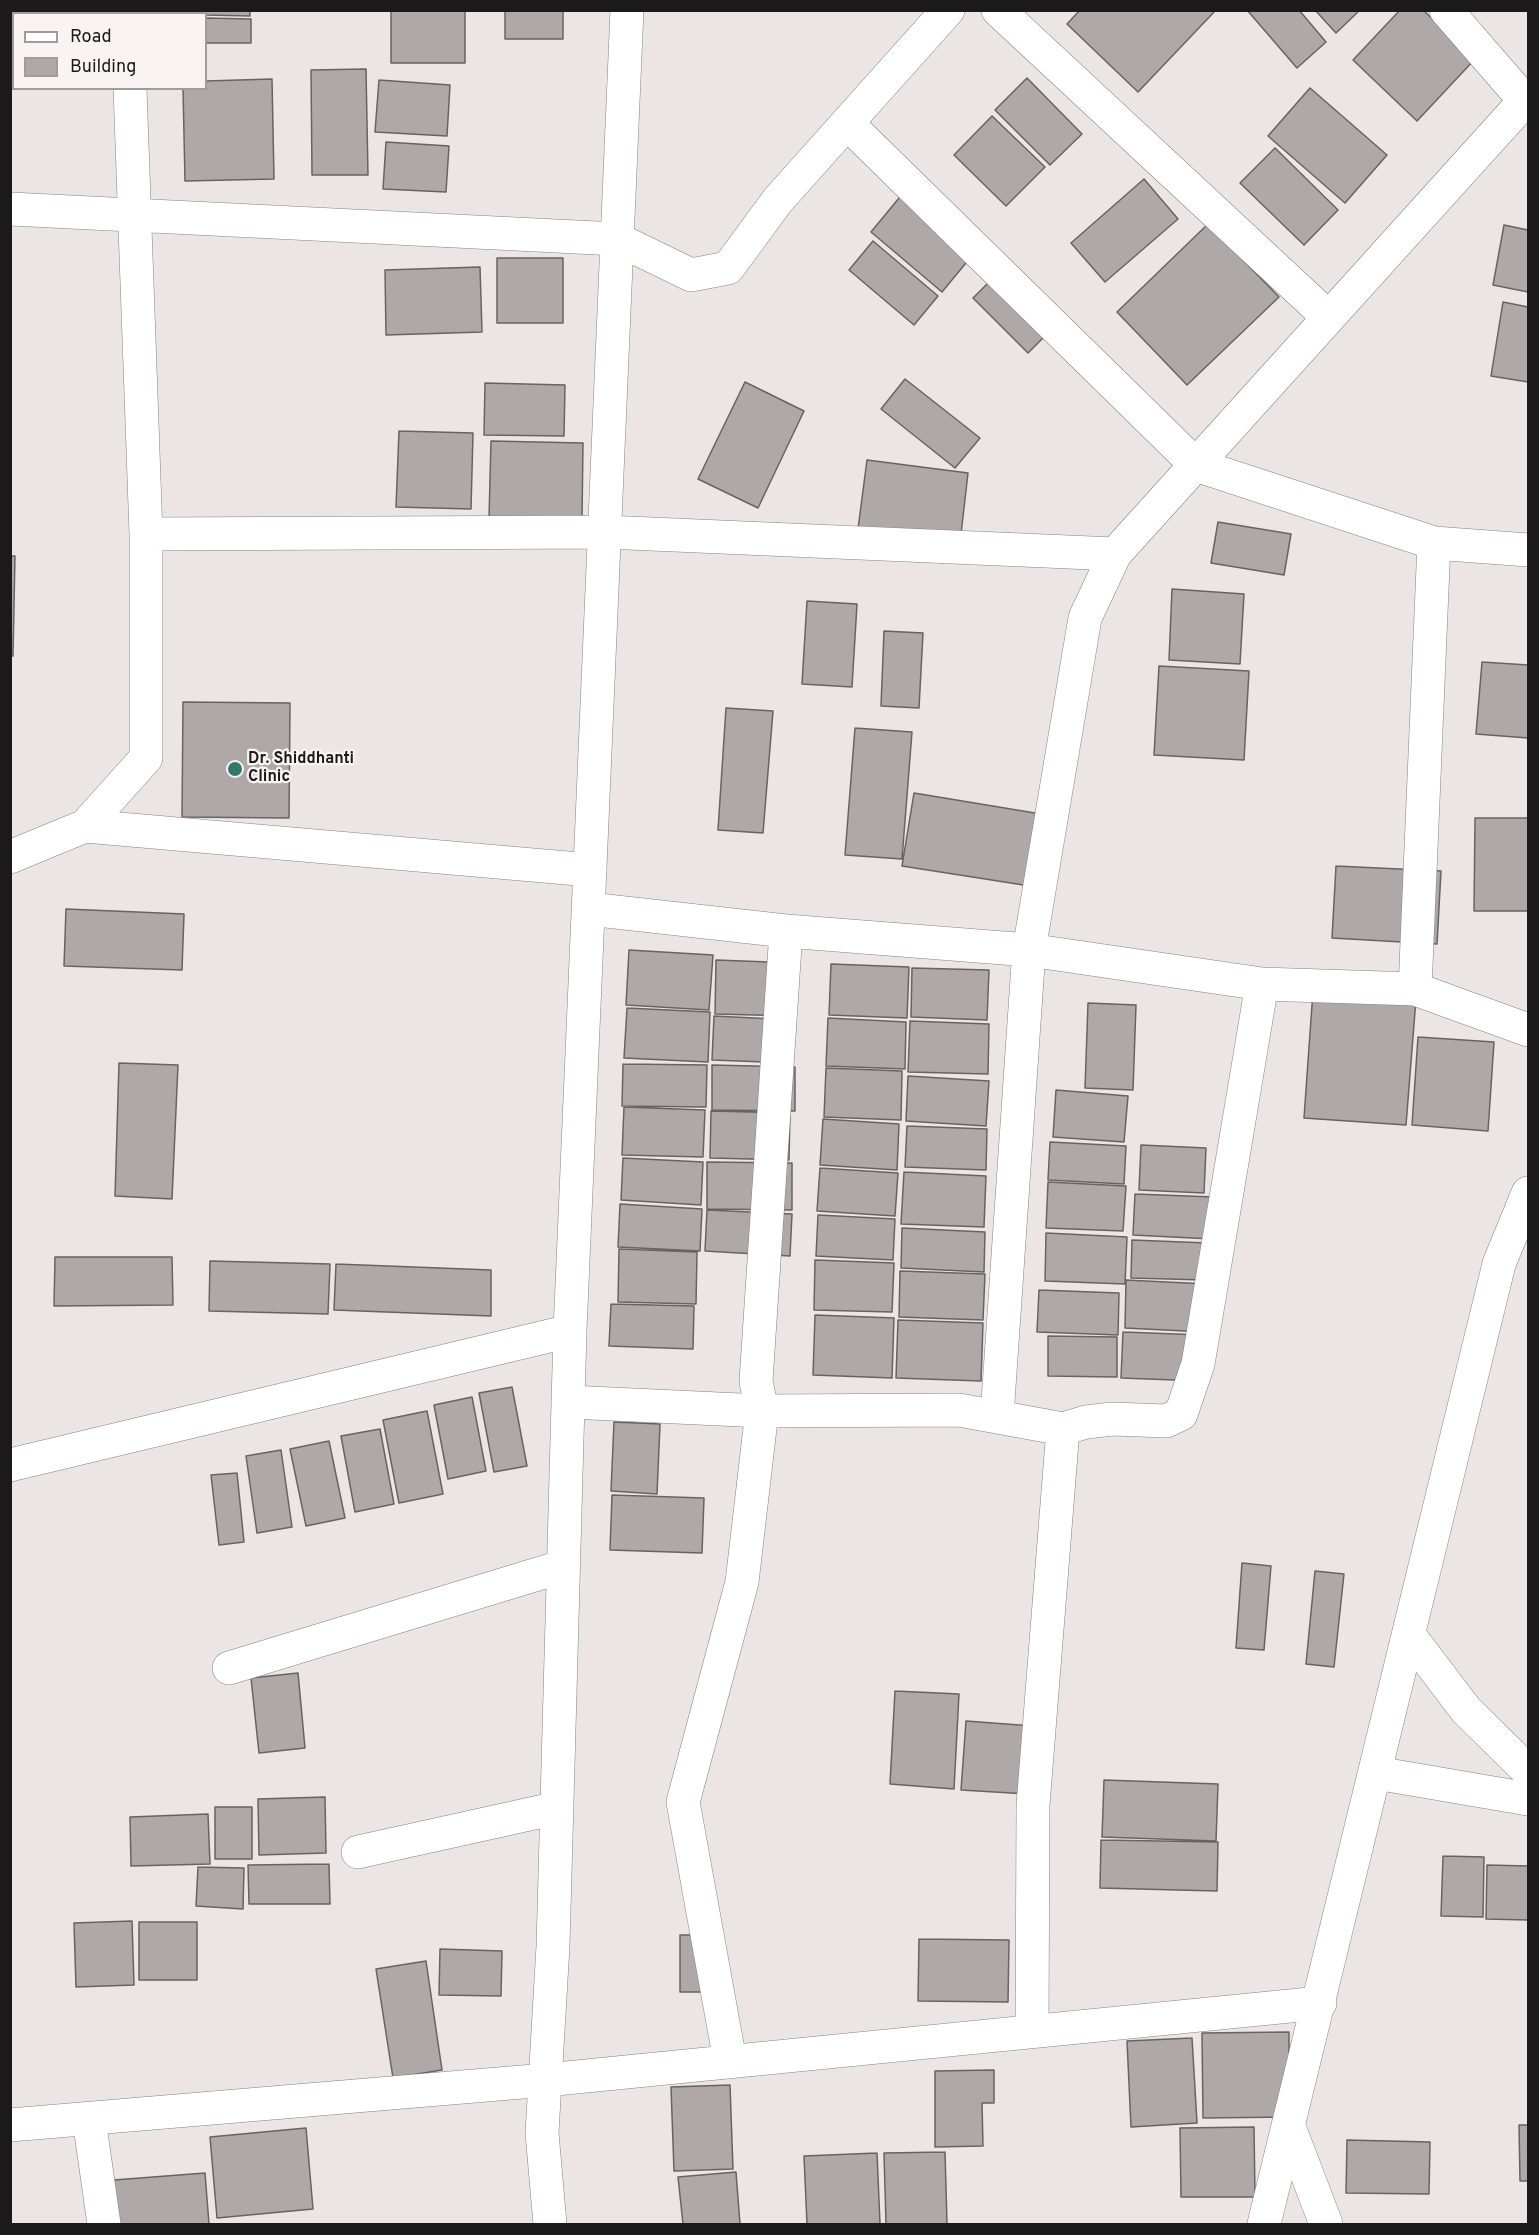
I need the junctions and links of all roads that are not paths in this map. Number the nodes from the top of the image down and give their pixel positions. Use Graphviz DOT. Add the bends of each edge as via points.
graph roads {
  1 [pos="627,10"];
  2 [pos="948,10"];
  3 [pos="998,10"];
  4 [pos="1446,10"];
  5 [pos="130,90"];
  6 [pos="1527,99"];
  7 [pos="848,124"];
  8 [pos="10,209"];
  9 [pos="135,214"];
  10 [pos="617,239"];
  11 [pos="1328,317"];
  12 [pos="1196,465"];
  13 [pos="605,532"];
  14 [pos="146,534"];
  15 [pos="1434,543"];
  16 [pos="1528,550"];
  17 [pos="1115,554"];
  18 [pos="85,826"];
  19 [pos="10,857"];
  20 [pos="590,870"];
  21 [pos="589,909"];
  22 [pos="786,931"];
  23 [pos="1029,950"];
  24 [pos="1262,984"];
  25 [pos="1414,989"];
  26 [pos="1528,1030"];
  27 [pos="1528,1193"];
  28 [pos="570,1331"];
  29 [pos="569,1402"];
  30 [pos="762,1410"];
  31 [pos="997,1416"];
  32 [pos="1064,1429"];
  33 [pos="10,1465"];
  34 [pos="564,1566"];
  35 [pos="1409,1635"];
  36 [pos="229,1668"];
  37 [pos="1528,1771"];
  38 [pos="1376,1773"];
  39 [pos="1528,1799"];
  40 [pos="556,1808"];
  41 [pos="358,1852"];
  42 [pos="1320,2003"];
  43 [pos="1032,2031"];
  44 [pos="730,2061"];
  45 [pos="546,2080"];
  46 [pos="89,2119"];
  47 [pos="10,2125"];
  48 [pos="1290,2127"];
  49 [pos="104,2224"];
  50 [pos="550,2224"];
  51 [pos="1264,2224"];
  52 [pos="1326,2224"];
  1 -- 10 [label="street"];
  2 -- 7 [label="street"];
  3 -- 11 [label="street"];
  4 -- 6 [label="street"];
  5 -- 9 [label="street"];
  6 -- 11 [label="street"];
  7 -- 10 [label="street" via="778,200 728,268 691,275"];
  7 -- 12 [label="street"];
  8 -- 9 [label="street"];
  9 -- 10 [label="street"];
  9 -- 14 [label="street"];
  10 -- 13 [label="street"];
  11 -- 12 [label="street"];
  12 -- 15 [label="street"];
  12 -- 17 [label="street"];
  13 -- 14 [label="street"];
  13 -- 17 [label="street"];
  13 -- 20 [label="street"];
  14 -- 18 [label="street" via="146,758"];
  15 -- 16 [label="street"];
  15 -- 25 [label="street"];
  17 -- 23 [label="street" via="1085,618"];
  18 -- 19 [label="street"];
  18 -- 20 [label="street"];
  20 -- 21 [label="street"];
  21 -- 22 [label="street"];
  21 -- 28 [label="street"];
  22 -- 23 [label="street"];
  22 -- 30 [label="street" via="756,1381"];
  23 -- 24 [label="street"];
  23 -- 31 [label="street"];
  24 -- 25 [label="street"];
  24 -- 32 [label="street" via="1198,1364 1181,1414 1166,1421 1112,1419"];
  25 -- 26 [label="street"];
  27 -- 35 [label="street" via="1499,1264"];
  28 -- 29 [label="street"];
  28 -- 33 [label="street"];
  29 -- 30 [label="street"];
  29 -- 34 [label="street"];
  30 -- 31 [label="street" via="959,1410"];
  30 -- 44 [label="street" via="742,1581 683,1802"];
  31 -- 32 [label="street"];
  32 -- 43 [label="street" via="1033,1805"];
  34 -- 36 [label="street"];
  34 -- 40 [label="street"];
  35 -- 37 [label="street" via="1466,1710"];
  35 -- 38 [label="street"];
  38 -- 39 [label="street"];
  38 -- 42 [label="street"];
  40 -- 41 [label="street"];
  40 -- 45 [label="street"];
  42 -- 43 [label="street"];
  42 -- 48 [label="street"];
  43 -- 44 [label="street"];
  44 -- 45 [label="street"];
  45 -- 46 [label="street"];
  45 -- 50 [label="street" via="542,2133"];
  46 -- 47 [label="street"];
  46 -- 49 [label="street"];
  48 -- 51 [label="street"];
  48 -- 52 [label="street"];
}
